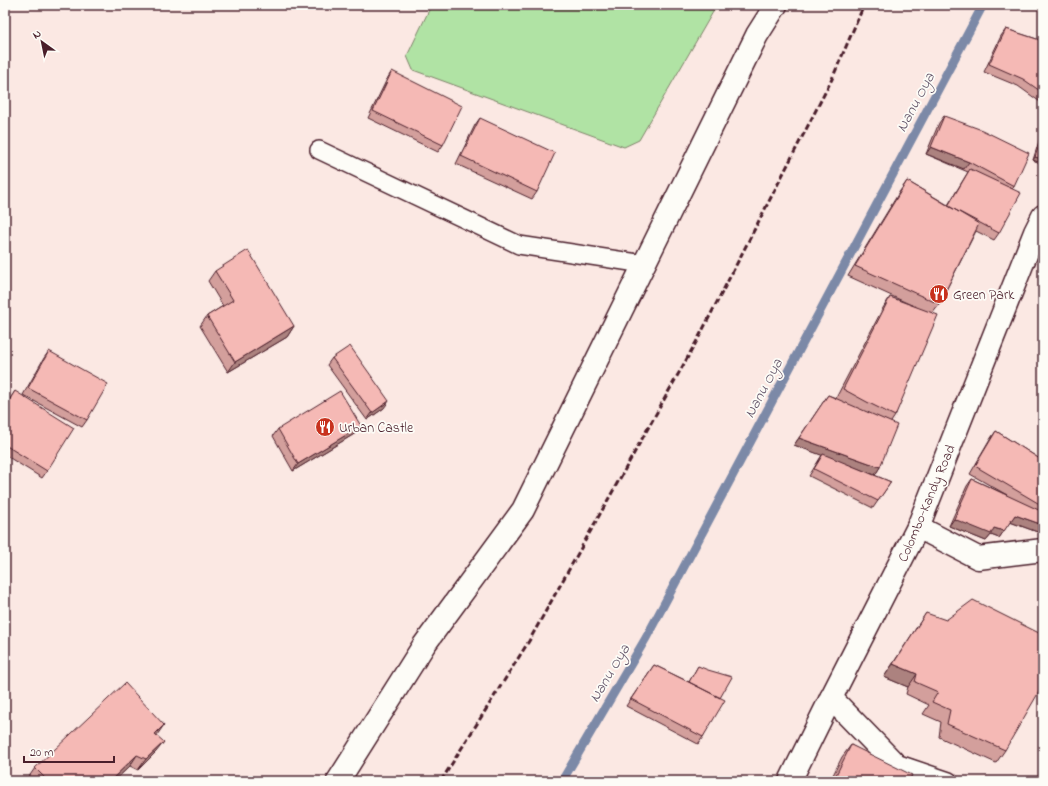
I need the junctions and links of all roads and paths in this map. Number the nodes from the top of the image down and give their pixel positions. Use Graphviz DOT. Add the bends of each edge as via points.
graph roads {
  1 [pos="776,5"];
  2 [pos="319,150"];
  3 [pos="1043,216"];
  4 [pos="644,264"];
  5 [pos="918,527"];
  6 [pos="1043,550"];
  7 [pos="831,698"];
  8 [pos="892,762"];
  9 [pos="338,781"];
  10 [pos="790,781"];
  11 [pos="905,781"];
  12 [pos="949,781"];
  1 -- 4 [label="main road" via="757,35"];
  2 -- 4 [label="lane" via="519,245"];
  3 -- 5 [label="main road, Colombo-Kandy Road"];
  4 -- 9 [label="main road" via="523,510 424,645"];
  5 -- 6 [label="main road" via="978,558"];
  5 -- 7 [label="main road, Colombo-Kandy Road"];
  7 -- 8 [label="main road"];
  7 -- 10 [label="main road, Colombo-Kandy Road"];
  8 -- 11 [label="main road"];
  8 -- 12 [label="lane"];
}
